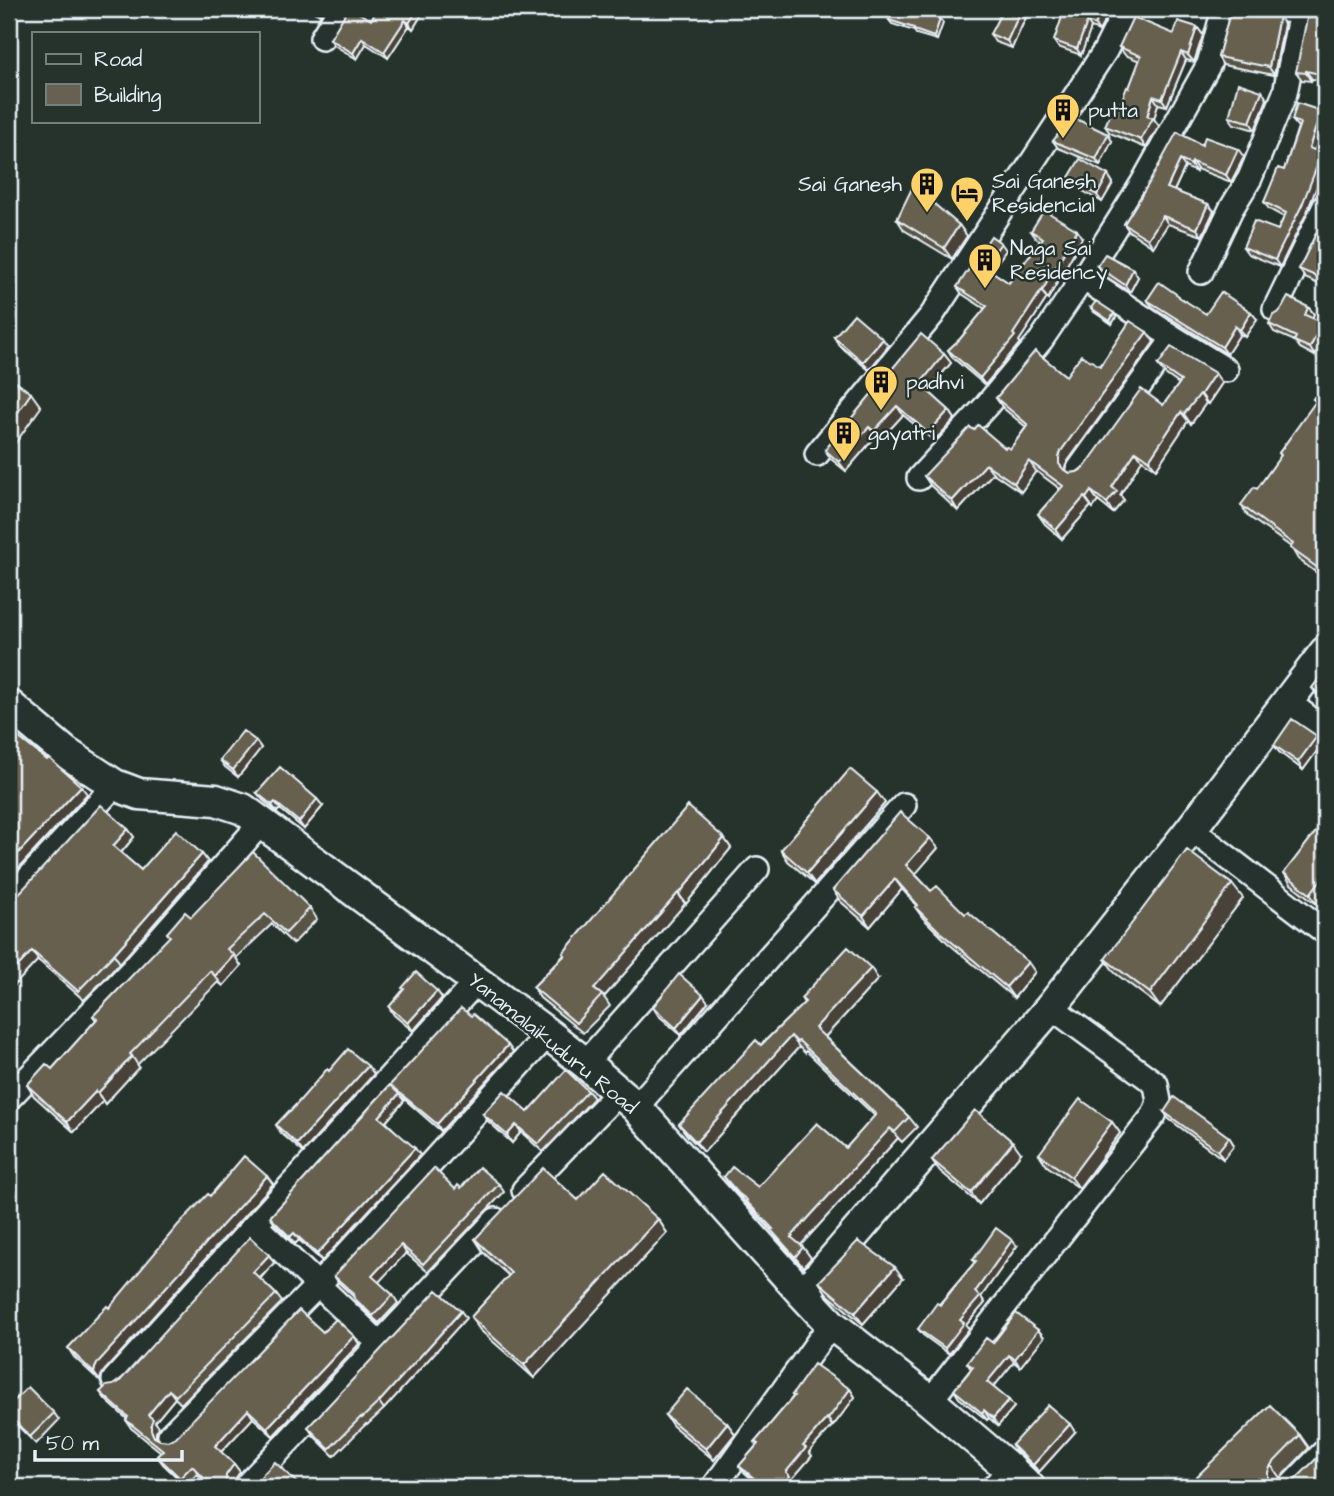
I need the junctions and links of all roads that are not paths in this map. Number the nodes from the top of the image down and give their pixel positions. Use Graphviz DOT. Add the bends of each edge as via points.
graph roads {
  1 [pos="340,9"];
  2 [pos="1122,9"];
  3 [pos="1224,9"];
  4 [pos="1263,9"];
  5 [pos="1301,12"];
  6 [pos="1325,12"];
  7 [pos="322,38"];
  8 [pos="1325,206"];
  9 [pos="1201,272"];
  10 [pos="1083,278"];
  11 [pos="1275,309"];
  12 [pos="1174,338"];
  13 [pos="1226,370"];
  14 [pos="817,454"];
  15 [pos="1079,469"];
  16 [pos="919,478"];
  17 [pos="1325,652"];
  18 [pos="1288,702"];
  19 [pos="9,707"];
  20 [pos="1325,730"];
  21 [pos="115,785"];
  22 [pos="904,805"];
  23 [pos="262,822"];
  24 [pos="1191,829"];
  25 [pos="757,869"];
  26 [pos="9,899"];
  27 [pos="1325,932"];
  28 [pos="477,981"];
  29 [pos="1051,1007"];
  30 [pos="548,1034"];
  31 [pos="585,1063"];
  32 [pos="9,1098"];
  33 [pos="628,1099"];
  34 [pos="256,1226"];
  35 [pos="318,1285"];
  36 [pos="803,1294"];
  37 [pos="831,1324"];
  38 [pos="379,1343"];
  39 [pos="114,1380"];
  40 [pos="930,1401"];
  41 [pos="170,1435"];
  42 [pos="1325,1451"];
  43 [pos="1011,1481"];
  44 [pos="245,1487"];
  45 [pos="714,1487"];
  46 [pos="1290,1487"];
  1 -- 7 [label="street"];
  2 -- 14 [label="street" via="1105,51 932,315"];
  3 -- 10 [label="street" via="1209,64"];
  4 -- 5 [label="street"];
  5 -- 6 [label="street"];
  5 -- 9 [label="street" via="1286,93 1250,178"];
  8 -- 11 [label="street"];
  10 -- 12 [label="street"];
  10 -- 16 [label="street" via="1041,340"];
  12 -- 13 [label="street"];
  12 -- 15 [label="street"];
  17 -- 18 [label="street"];
  18 -- 20 [label="street"];
  18 -- 24 [label="street"];
  19 -- 21 [label="street, Yanamalaikuduru Road"];
  21 -- 23 [label="street, Yanamalaikuduru Road" via="139,794 216,800"];
  21 -- 26 [label="street"];
  22 -- 33 [label="street"];
  23 -- 28 [label="street, Yanamalaikuduru Road"];
  23 -- 32 [label="street" via="130,972"];
  24 -- 27 [label="street"];
  24 -- 29 [label="street"];
  25 -- 31 [label="street"];
  28 -- 30 [label="street, Yanamalaikuduru Road"];
  28 -- 34 [label="street"];
  29 -- 36 [label="street"];
  29 -- 40 [label="street" via="1156,1084 1159,1102 1154,1115"];
  30 -- 31 [label="street, Yanamalaikuduru Road"];
  30 -- 35 [label="street"];
  31 -- 33 [label="street, Yanamalaikuduru Road"];
  33 -- 36 [label="street, Yanamalaikuduru Road"];
  33 -- 38 [label="street"];
  34 -- 35 [label="street"];
  34 -- 39 [label="street"];
  35 -- 38 [label="street"];
  35 -- 41 [label="street"];
  36 -- 37 [label="street, Yanamalaikuduru Road"];
  37 -- 40 [label="street, Yanamalaikuduru Road"];
  37 -- 45 [label="street"];
  38 -- 44 [label="street"];
  40 -- 43 [label="street, Yanamalaikuduru Road"];
  42 -- 46 [label="street"];
}
